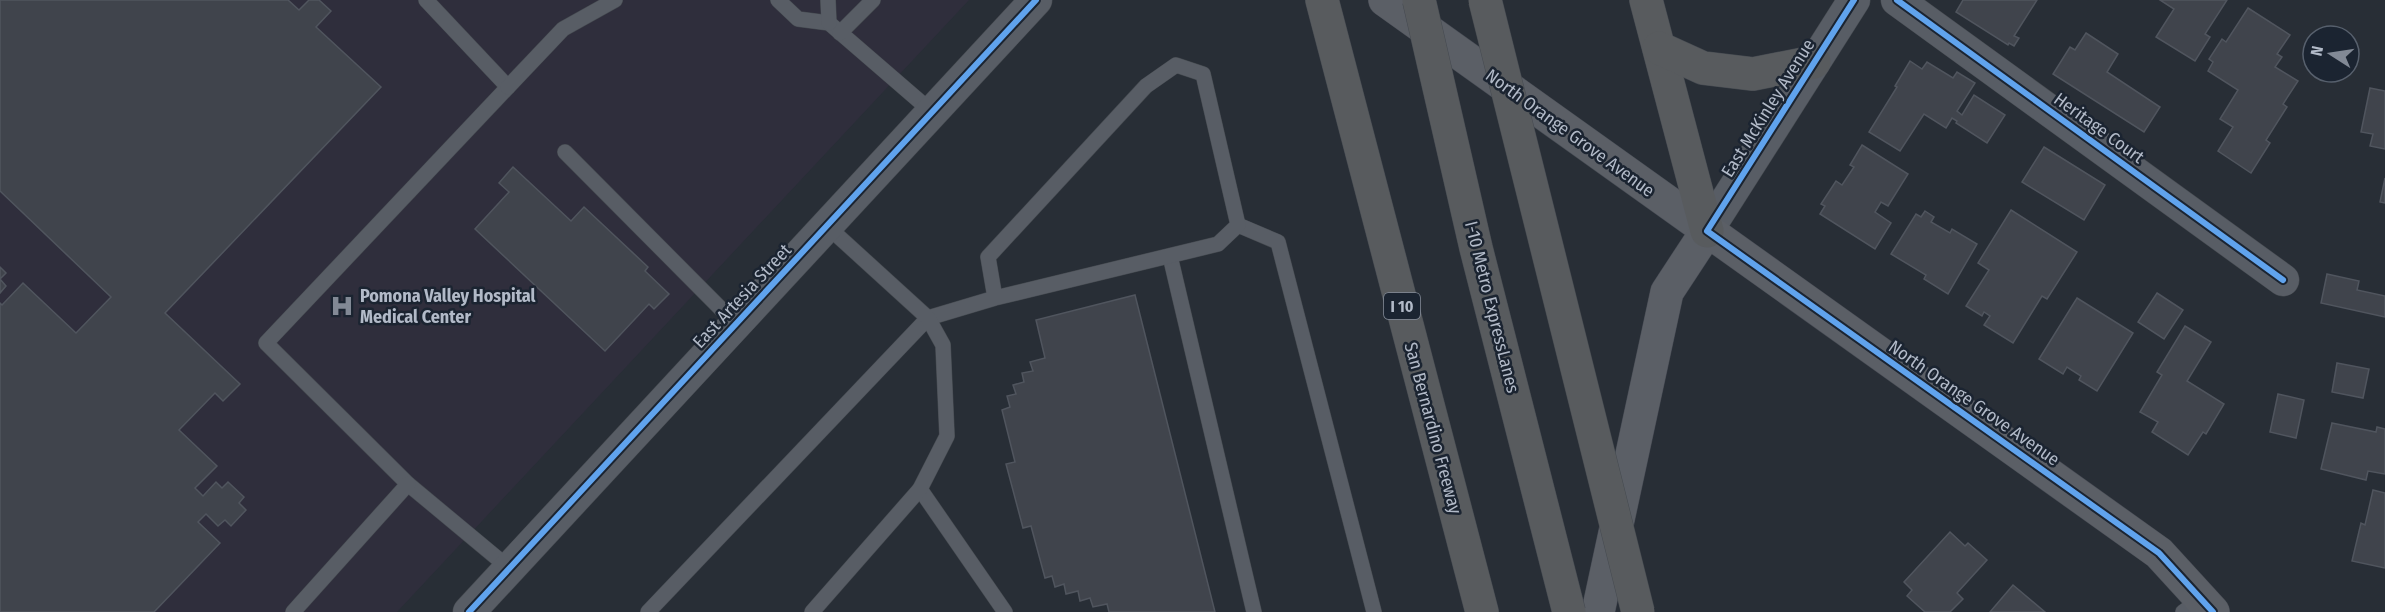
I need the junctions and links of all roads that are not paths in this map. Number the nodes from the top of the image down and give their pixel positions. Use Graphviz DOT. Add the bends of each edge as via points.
graph roads {
  1 [pos="426,0"];
  2 [pos="615,0"];
  3 [pos="778,0"];
  4 [pos="828,0"];
  5 [pos="873,0"];
  6 [pos="1036,0"];
  7 [pos="1322,0"];
  8 [pos="1385,0"];
  9 [pos="1419,0"];
  10 [pos="1485,0"];
  11 [pos="1646,0"];
  12 [pos="1897,0"];
  13 [pos="1845,3"];
  14 [pos="835,28"];
  15 [pos="1659,48"];
  16 [pos="1814,62"];
  17 [pos="508,87"];
  18 [pos="932,112"];
  19 [pos="565,152"];
  20 [pos="1238,225"];
  21 [pos="827,226"];
  22 [pos="1707,231"];
  23 [pos="1170,256"];
  24 [pos="2283,280"];
  25 [pos="995,298"];
  26 [pos="928,318"];
  27 [pos="736,324"];
  28 [pos="408,484"];
  29 [pos="920,489"];
  30 [pos="509,568"];
  31 [pos="2199,607"];
  32 [pos="475,610"];
  33 [pos="293,612"];
  34 [pos="648,612"];
  35 [pos="812,612"];
  36 [pos="1005,612"];
  37 [pos="1254,612"];
  38 [pos="1374,612"];
  39 [pos="1482,612"];
  40 [pos="1569,612"];
  41 [pos="1598,612"];
  42 [pos="1638,612"];
  1 -- 17 [label="lane"];
  2 -- 17 [label="lane" via="563,29"];
  3 -- 14 [label="lane" via="798,19"];
  4 -- 14 [label="lane"];
  5 -- 14 [label="lane"];
  6 -- 18 [label="street, East Artesia Street"];
  7 -- 39 [label="highway, San Bernardino Freeway / I 10"];
  8 -- 22 [label="main road, North Orange Grove Avenue"];
  9 -- 40 [label="highway, I-10 Metro ExpressLanes, bridge" via="1476,248"];
  10 -- 42 [label="highway, bridge"];
  11 -- 15 [label="highway"];
  12 -- 24 [label="street, Heritage Court"];
  13 -- 16 [label="street, East McKinley Avenue"];
  14 -- 18 [label="lane"];
  15 -- 16 [label="highway" via="1703,68 1753,74"];
  15 -- 22 [label="highway"];
  16 -- 22 [label="street, East McKinley Avenue"];
  17 -- 28 [label="lane" via="266,343"];
  18 -- 21 [label="street, East Artesia Street"];
  19 -- 27 [label="lane"];
  20 -- 23 [label="lane" via="1218,244"];
  20 -- 25 [label="lane" via="1203,74 1176,65 1146,86 988,257"];
  20 -- 38 [label="lane" via="1278,242"];
  21 -- 26 [label="lane"];
  21 -- 27 [label="street, East Artesia Street"];
  22 -- 31 [label="main road, North Orange Grove Avenue" via="2159,553"];
  22 -- 41 [label="main road, East McKinley Avenue" via="1667,292"];
  23 -- 25 [label="lane"];
  23 -- 37 [label="lane"];
  25 -- 26 [label="lane"];
  26 -- 29 [label="lane" via="943,345 947,436"];
  26 -- 34 [label="lane"];
  27 -- 30 [label="street, East Artesia Street"];
  28 -- 30 [label="lane"];
  28 -- 33 [label="lane"];
  29 -- 35 [label="lane"];
  29 -- 36 [label="lane"];
  30 -- 32 [label="street, East Artesia Street"];
}
